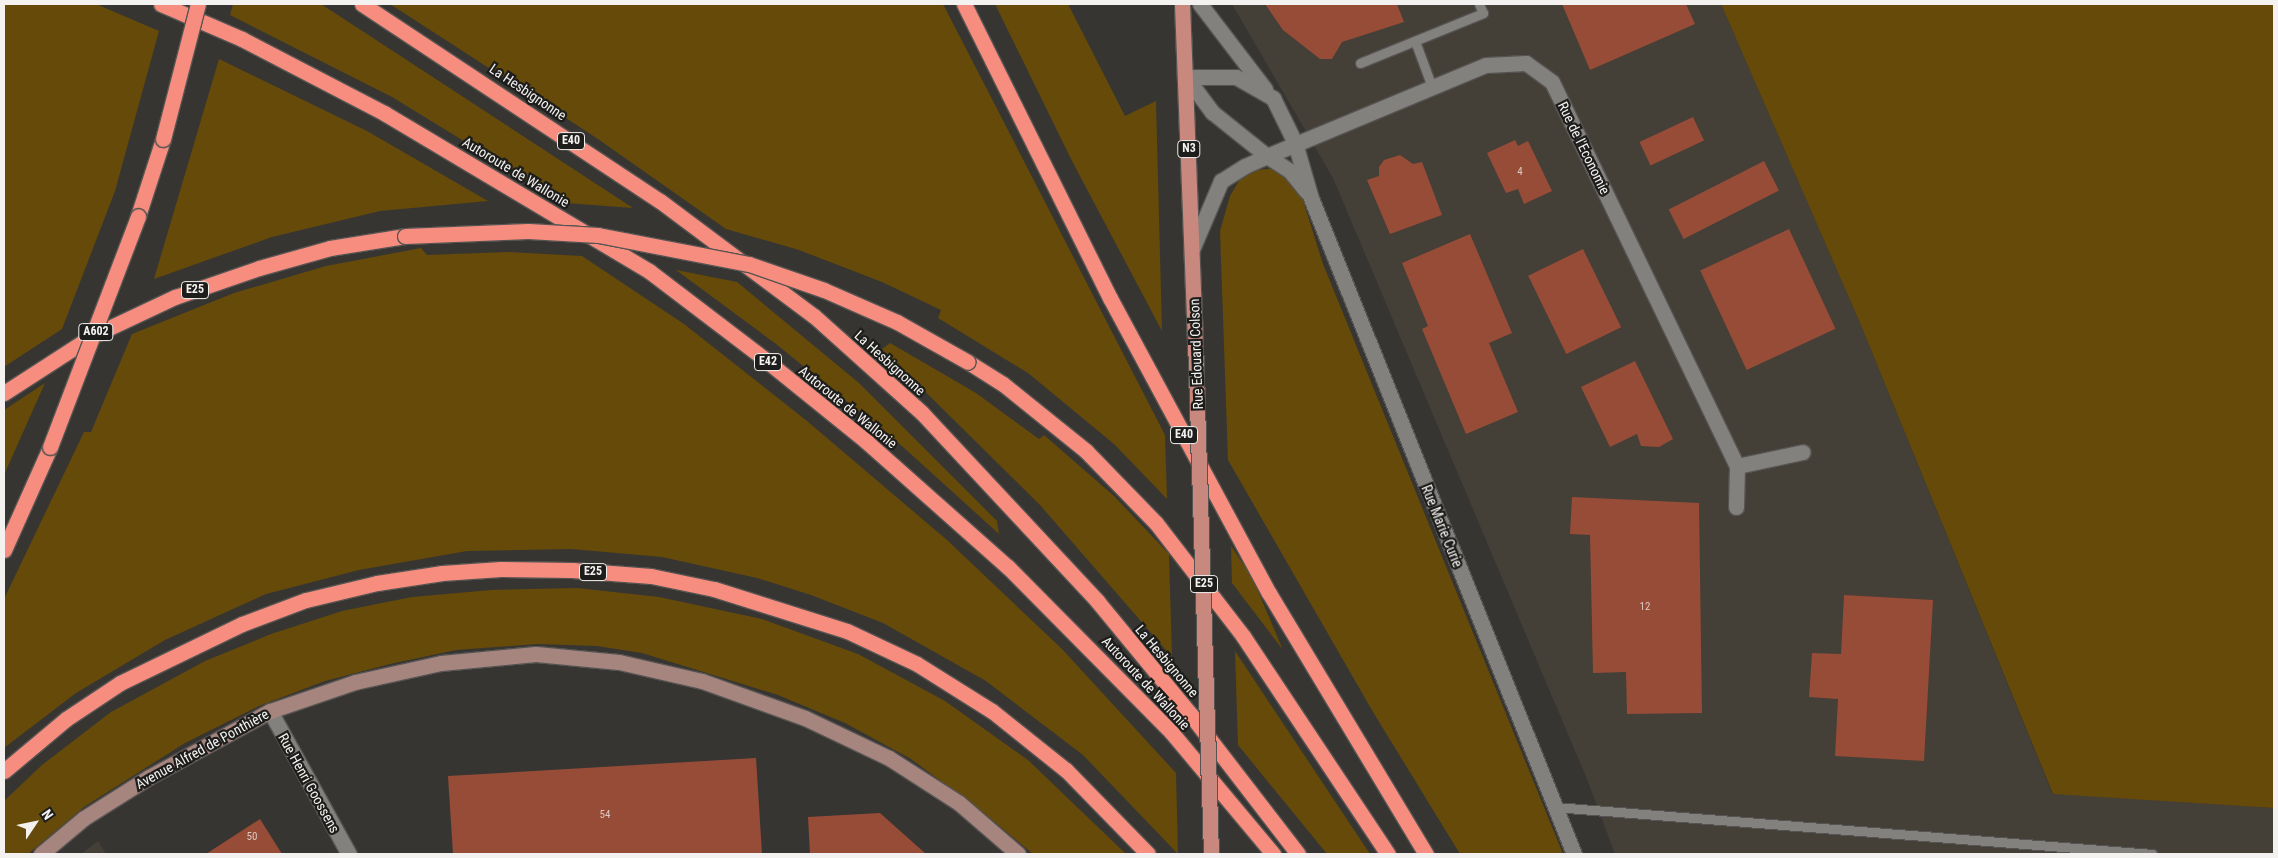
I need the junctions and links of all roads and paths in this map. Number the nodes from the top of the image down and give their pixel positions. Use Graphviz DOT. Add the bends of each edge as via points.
graph roads {
  1 [pos="161,4"];
  2 [pos="198,4"];
  3 [pos="362,4"];
  4 [pos="964,4"];
  5 [pos="1182,4"];
  6 [pos="1200,4"];
  7 [pos="1480,4"];
  8 [pos="1415,41"];
  9 [pos="1360,63"];
  10 [pos="1186,77"];
  11 [pos="1432,88"];
  12 [pos="1273,98"];
  13 [pos="1295,143"];
  14 [pos="1267,156"];
  15 [pos="1311,198"];
  16 [pos="1192,248"];
  17 [pos="4,393"];
  18 [pos="1803,452"];
  19 [pos="1737,466"];
  20 [pos="1736,507"];
  21 [pos="4,550"];
  22 [pos="270,711"];
  23 [pos="4,771"];
  24 [pos="1556,807"];
  25 [pos="41,854"];
  26 [pos="349,854"];
  27 [pos="1018,854"];
  28 [pos="1148,854"];
  29 [pos="1211,854"];
  30 [pos="1274,854"];
  31 [pos="1298,854"];
  32 [pos="1388,854"];
  33 [pos="1426,854"];
  34 [pos="1574,854"];
  35 [pos="2152,854"];
  1 -- 30 [label="highway, Autoroute de Wallonie / E42" via="242,39 384,113 648,271 867,442 1008,567 1172,733"];
  2 -- 21 [label="highway, A602, bridge" via="163,139 138,216 50,447"];
  3 -- 31 [label="highway, La Hesbignonne / E40" via="660,201 814,316 922,413 1098,602 1191,715"];
  4 -- 33 [label="highway, E40" via="1110,298 1264,584"];
  5 -- 10 [label="main road, Rue Edouard Colson / N3"];
  6 -- 12 [label="street"];
  7 -- 8 [label="lane" via="1483,13"];
  8 -- 9 [label="lane"];
  8 -- 11 [label="lane"];
  10 -- 12 [label="street" via="1236,77"];
  10 -- 14 [label="street" via="1212,112"];
  10 -- 16 [label="main road, Rue Edouard Colson / N3"];
  11 -- 13 [label="street, Rue de l'Economie"];
  11 -- 19 [label="street, Rue de l'Economie" via="1486,65 1526,63 1552,82"];
  12 -- 13 [label="street"];
  13 -- 14 [label="street, Rue de l'Economie" via="1281,153"];
  13 -- 15 [label="street"];
  14 -- 15 [label="street" via="1290,172"];
  14 -- 16 [label="street, Rue de l'Economie" via="1221,181"];
  15 -- 24 [label="street, Rue Marie Curie"];
  16 -- 29 [label="main road, Rue Edouard Colson / N3, bridge"];
  17 -- 32 [label="highway, E25, bridge" via="92,336 175,297 330,248 405,236 519,231 598,235 749,264 824,290 897,322 1003,384 1086,451 1156,522 1243,636"];
  18 -- 19 [label="street"];
  19 -- 20 [label="street, Rue de l'Economie"];
  22 -- 25 [label="street, Avenue Alfred de Ponthière" via="149,777 84,818"];
  22 -- 26 [label="street, Rue Henri Goossens"];
  22 -- 27 [label="street, Avenue Alfred de Ponthière" via="355,682 441,663 536,654 619,662 710,684 806,718 889,758 960,803"];
  23 -- 28 [label="highway, E25" via="66,719 120,683 242,624 306,600 376,583 442,574 501,569 572,570 651,576 714,589 847,631 917,664 992,711 1066,770"];
  24 -- 34 [label="street, Rue Marie Curie"];
  24 -- 35 [label="lane"];
}
